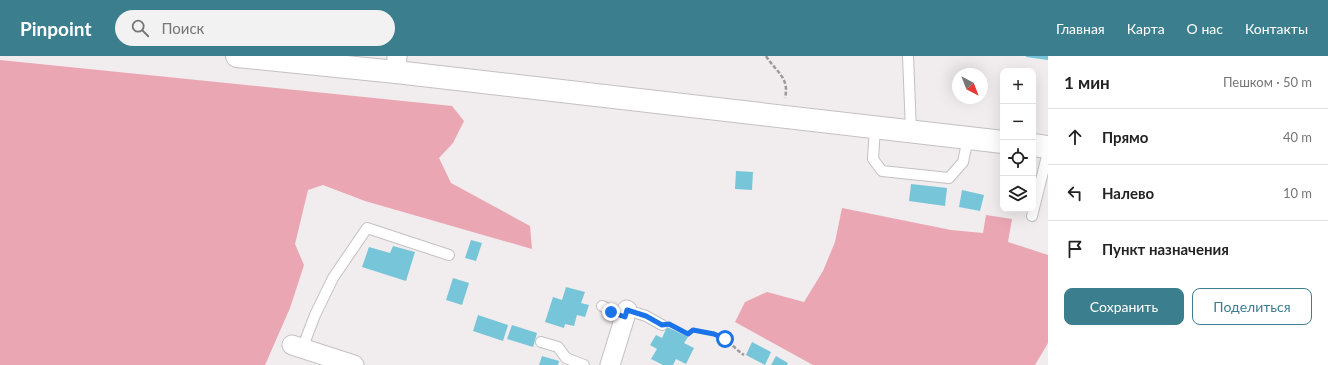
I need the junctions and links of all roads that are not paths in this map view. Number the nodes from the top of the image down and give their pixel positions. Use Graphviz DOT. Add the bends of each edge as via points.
graph roads {
  1 [pos="237,56"];
  2 [pos="908,56"];
  3 [pos="397,64"];
  4 [pos="875,127"];
  5 [pos="911,131"];
  6 [pos="968,138"];
  7 [pos="1000,142"];
  8 [pos="1036,145"];
  9 [pos="1048,147"];
  10 [pos="1048,152"];
  11 [pos="1032,216"];
  12 [pos="449,254"];
  13 [pos="602,306"];
  14 [pos="626,314"];
  15 [pos="662,325"];
  16 [pos="541,342"];
  17 [pos="297,347"];
  18 [pos="354,365"];
  19 [pos="584,365"];
  20 [pos="611,365"];
  1 -- 3 [label="main road"];
  2 -- 5 [label="lane"];
  3 -- 4 [label="main road"];
  4 -- 5 [label="main road"];
  4 -- 6 [label="lane" via="873,159 882,171 949,178 963,162"];
  5 -- 6 [label="main road"];
  6 -- 7 [label="main road"];
  8 -- 9 [label="main road"];
  10 -- 11 [label="lane"];
  12 -- 17 [label="lane" via="367,228 333,278"];
  13 -- 14 [label="lane"];
  14 -- 15 [label="lane" via="646,316"];
  14 -- 20 [label="street"];
  16 -- 19 [label="lane" via="558,347 566,358"];
  17 -- 18 [label="street"];
}
